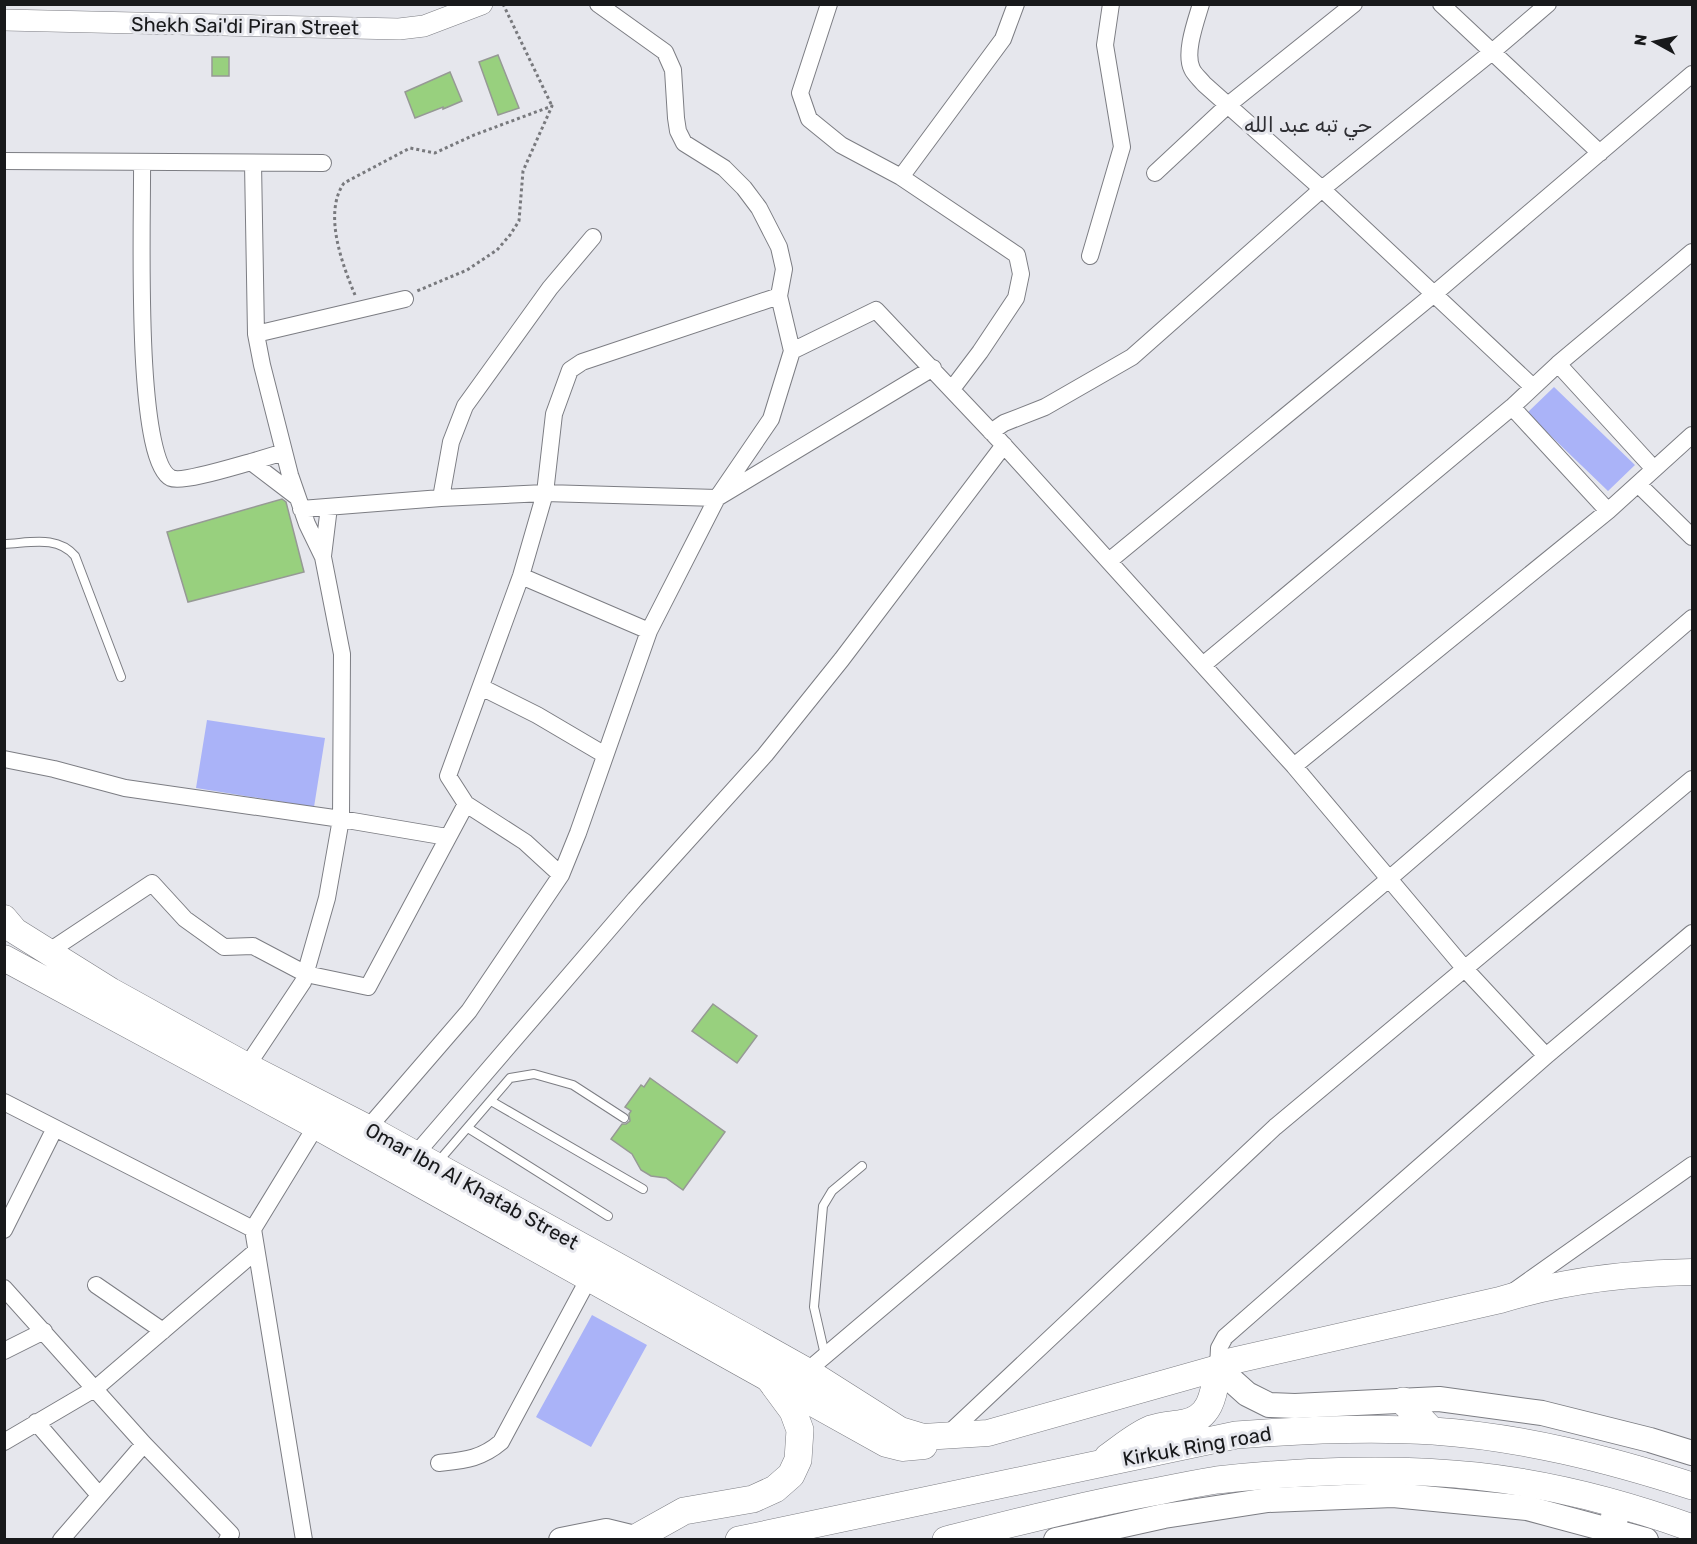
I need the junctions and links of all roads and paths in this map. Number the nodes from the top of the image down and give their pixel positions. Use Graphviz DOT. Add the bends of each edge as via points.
graph roads {
  1 [pos="482,4"];
  2 [pos="503,4"];
  3 [pos="598,4"];
  4 [pos="829,4"];
  5 [pos="1016,4"];
  6 [pos="1111,4"];
  7 [pos="1202,4"];
  8 [pos="1354,4"];
  9 [pos="1441,4"];
  10 [pos="1548,4"];
  11 [pos="4,20"];
  12 [pos="1492,52"];
  13 [pos="1692,74"];
  14 [pos="1228,105"];
  15 [pos="552,106"];
  16 [pos="1600,153"];
  17 [pos="4,161"];
  18 [pos="142,162"];
  19 [pos="253,163"];
  20 [pos="323,163"];
  21 [pos="1155,173"];
  22 [pos="900,177"];
  23 [pos="1322,189"];
  24 [pos="593,237"];
  25 [pos="1692,252"];
  26 [pos="1090,256"];
  27 [pos="1434,294"];
  28 [pos="406,296"];
  29 [pos="779,296"];
  30 [pos="359,300"];
  31 [pos="256,334"];
  32 [pos="792,351"];
  33 [pos="1558,364"];
  34 [pos="933,368"];
  35 [pos="1533,387"];
  36 [pos="952,389"];
  37 [pos="1512,407"];
  38 [pos="992,432"];
  39 [pos="1692,435"];
  40 [pos="1004,446"];
  41 [pos="284,452"];
  42 [pos="251,462"];
  43 [pos="1654,469"];
  44 [pos="1638,484"];
  45 [pos="545,493"];
  46 [pos="441,498"];
  47 [pos="717,498"];
  48 [pos="299,503"];
  49 [pos="329,507"];
  50 [pos="1608,511"];
  51 [pos="1692,537"];
  52 [pos="4,544"];
  53 [pos="323,557"];
  54 [pos="1109,561"];
  55 [pos="521,576"];
  56 [pos="1692,618"];
  57 [pos="649,632"];
  58 [pos="1203,665"];
  59 [pos="121,677"];
  60 [pos="481,687"];
  61 [pos="605,755"];
  62 [pos="4,759"];
  63 [pos="1294,766"];
  64 [pos="1692,779"];
  65 [pos="466,804"];
  66 [pos="341,819"];
  67 [pos="447,837"];
  68 [pos="561,875"];
  69 [pos="1390,878"];
  70 [pos="4,918"];
  71 [pos="1692,933"];
  72 [pos="48,952"];
  73 [pos="4,958"];
  74 [pos="1465,969"];
  75 [pos="306,974"];
  76 [pos="1546,1056"];
  77 [pos="247,1066"];
  78 [pos="491,1101"];
  79 [pos="4,1102"];
  80 [pos="624,1118"];
  81 [pos="316,1126"];
  82 [pos="55,1128"];
  83 [pos="368,1128"];
  84 [pos="468,1128"];
  85 [pos="425,1161"];
  86 [pos="1692,1165"];
  87 [pos="862,1166"];
  88 [pos="643,1189"];
  89 [pos="608,1216"];
  90 [pos="253,1229"];
  91 [pos="4,1230"];
  92 [pos="256,1251"];
  93 [pos="1692,1272"];
  94 [pos="589,1278"];
  95 [pos="1692,1284"];
  96 [pos="96,1285"];
  97 [pos="4,1288"];
  98 [pos="1500,1300"];
  99 [pos="44,1330"];
  100 [pos="163,1331"];
  101 [pos="742,1349"];
  102 [pos="4,1351"];
  103 [pos="816,1364"];
  104 [pos="1218,1368"];
  105 [pos="768,1377"];
  106 [pos="96,1388"];
  107 [pos="1403,1401"];
  108 [pos="36,1422"];
  109 [pos="1432,1431"];
  110 [pos="946,1436"];
  111 [pos="4,1442"];
  112 [pos="144,1444"];
  113 [pos="1692,1454"];
  114 [pos="439,1463"];
  115 [pos="1099,1463"];
  116 [pos="1692,1486"];
  117 [pos="99,1495"];
  118 [pos="1617,1504"];
  119 [pos="1040,1528"];
  120 [pos="1692,1528"];
  121 [pos="1612,1530"];
  122 [pos="60,1539"];
  123 [pos="227,1539"];
  124 [pos="304,1539"];
  125 [pos="561,1539"];
  126 [pos="633,1539"];
  127 [pos="739,1539"];
  128 [pos="946,1539"];
  129 [pos="1056,1539"];
  130 [pos="1646,1539"];
  1 -- 11 [label="street, Shekh Sai'di Piran Street" via="424,26 399,29"];
  2 -- 15 [label="path"];
  3 -- 29 [label="street" via="665,51 674,70 678,131 684,143 724,168 759,208 779,247 784,269"];
  4 -- 22 [label="street" via="800,93 808,119 841,145"];
  5 -- 22 [label="street" via="1003,39"];
  6 -- 26 [label="street" via="1105,45 1122,147"];
  7 -- 14 [label="street" via="1188,57 1192,70"];
  8 -- 14 [label="street"];
  9 -- 12 [label="street"];
  10 -- 12 [label="street"];
  12 -- 16 [label="street"];
  12 -- 23 [label="street"];
  13 -- 16 [label="street"];
  14 -- 21 [label="street"];
  14 -- 23 [label="street"];
  15 -- 28 [label="path" via="523,171 519,221 510,235 467,270"];
  15 -- 30 [label="path" via="435,153 410,148 344,183 333,213 335,232"];
  16 -- 27 [label="street"];
  17 -- 18 [label="street"];
  18 -- 19 [label="street"];
  18 -- 42 [label="street" via="142,346 159,466 170,477 181,480"];
  19 -- 20 [label="street"];
  19 -- 31 [label="street"];
  22 -- 36 [label="street" via="1017,255 1021,274 1016,298"];
  23 -- 27 [label="street"];
  23 -- 38 [label="street" via="1132,357"];
  24 -- 46 [label="street" via="550,288 465,406 451,442"];
  25 -- 33 [label="street"];
  27 -- 35 [label="street"];
  27 -- 54 [label="street"];
  28 -- 31 [label="street"];
  29 -- 32 [label="street"];
  29 -- 45 [label="street" via="582,362 570,370 554,414"];
  31 -- 41 [label="street"];
  32 -- 34 [label="street" via="876,310"];
  32 -- 47 [label="street" via="771,419"];
  33 -- 35 [label="street"];
  33 -- 43 [label="street"];
  34 -- 36 [label="street"];
  34 -- 47 [label="street"];
  35 -- 37 [label="street"];
  36 -- 38 [label="street"];
  37 -- 50 [label="street"];
  37 -- 58 [label="street"];
  38 -- 40 [label="street"];
  39 -- 43 [label="street"];
  40 -- 54 [label="street"];
  40 -- 85 [label="street" via="765,755 635,898"];
  41 -- 42 [label="street"];
  41 -- 48 [label="street"];
  42 -- 48 [label="street"];
  43 -- 44 [label="street"];
  44 -- 50 [label="street"];
  44 -- 51 [label="street"];
  45 -- 46 [label="street"];
  45 -- 47 [label="street"];
  45 -- 55 [label="street"];
  46 -- 49 [label="street"];
  47 -- 57 [label="street"];
  48 -- 49 [label="street"];
  48 -- 53 [label="street"];
  49 -- 53 [label="street"];
  50 -- 63 [label="street"];
  52 -- 59 [label="lane" via="56,543 75,556"];
  53 -- 66 [label="street" via="342,654"];
  54 -- 58 [label="street"];
  55 -- 57 [label="street"];
  55 -- 60 [label="street"];
  56 -- 69 [label="street"];
  57 -- 61 [label="street"];
  58 -- 63 [label="street"];
  60 -- 61 [label="street"];
  60 -- 65 [label="street" via="448,776"];
  61 -- 68 [label="street"];
  62 -- 66 [label="street" via="125,788"];
  63 -- 69 [label="street"];
  64 -- 74 [label="street"];
  65 -- 67 [label="street"];
  65 -- 68 [label="street" via="525,842"];
  66 -- 67 [label="street"];
  66 -- 75 [label="street" via="327,898"];
  67 -- 75 [label="street" via="368,987"];
  68 -- 83 [label="street" via="469,1011"];
  69 -- 74 [label="street"];
  69 -- 103 [label="street"];
  70 -- 72 [label="main road, Omar Ibn Al Khatab Street" via="15,931"];
  71 -- 76 [label="street"];
  72 -- 75 [label="street" via="152,883 185,920 224,947 253,946"];
  72 -- 77 [label="main road, Omar Ibn Al Khatab Street"];
  73 -- 81 [label="main road, Omar Ibn Al Khatab Street"];
  74 -- 76 [label="street"];
  74 -- 110 [label="street" via="1275,1127"];
  75 -- 77 [label="street"];
  76 -- 104 [label="street" via="1226,1337 1219,1348"];
  77 -- 83 [label="main road, Omar Ibn Al Khatab Street"];
  78 -- 80 [label="lane" via="510,1078 534,1074 573,1085"];
  78 -- 84 [label="lane"];
  78 -- 88 [label="lane"];
  79 -- 82 [label="street"];
  81 -- 90 [label="street"];
  81 -- 94 [label="main road, Omar Ibn Al Khatab Street"];
  82 -- 90 [label="street"];
  82 -- 91 [label="street"];
  83 -- 85 [label="main road, Omar Ibn Al Khatab Street"];
  84 -- 85 [label="lane"];
  84 -- 89 [label="lane"];
  85 -- 101 [label="main road, Omar Ibn Al Khatab Street"];
  86 -- 98 [label="street"];
  87 -- 103 [label="lane" via="832,1191 823,1206 814,1307"];
  90 -- 92 [label="street"];
  92 -- 100 [label="street"];
  92 -- 124 [label="street"];
  93 -- 98 [label="main road" via="1574,1283"];
  94 -- 101 [label="main road, Omar Ibn Al Khatab Street"];
  94 -- 114 [label="street" via="501,1442 488,1454"];
  95 -- 104 [label="main road" via="1533,1304 1243,1371"];
  96 -- 100 [label="street"];
  97 -- 99 [label="street"];
  98 -- 104 [label="main road" via="1232,1361"];
  99 -- 102 [label="street"];
  99 -- 106 [label="street"];
  100 -- 106 [label="street"];
  101 -- 103 [label="main road, Omar Ibn Al Khatab Street"];
  101 -- 105 [label="main road, Omar Ibn Al Khatab Street"];
  103 -- 110 [label="main road, Omar Ibn Al Khatab Street" via="900,1430 923,1437"];
  104 -- 107 [label="main road" via="1247,1394 1269,1404"];
  104 -- 110 [label="main road" via="988,1433"];
  104 -- 115 [label="highway" via="1212,1400 1200,1416 1145,1432"];
  105 -- 110 [label="main road, Omar Ibn Al Khatab Street" via="886,1444 917,1448"];
  105 -- 126 [label="highway" via="794,1411 800,1430 798,1460 790,1475 753,1499 684,1511"];
  106 -- 108 [label="street"];
  106 -- 112 [label="street"];
  107 -- 109 [label="highway"];
  107 -- 113 [label="main road" via="1439,1399 1542,1413"];
  108 -- 111 [label="street"];
  108 -- 117 [label="street"];
  109 -- 115 [label="highway, Kirkuk Ring road" via="1301,1430 1236,1435"];
  109 -- 116 [label="highway, Kirkuk Ring road" via="1592,1456"];
  112 -- 117 [label="street"];
  112 -- 123 [label="street" via="231,1534"];
  115 -- 127 [label="highway, Kirkuk Ring road"];
  117 -- 122 [label="street"];
  118 -- 119 [label="highway, Kirkuk Ring road" via="1476,1476 1428,1472 1314,1473 1216,1480 1102,1501"];
  118 -- 120 [label="highway, Kirkuk Ring road"];
  118 -- 121 [label="highway"];
  119 -- 128 [label="highway, Kirkuk Ring road"];
  121 -- 129 [label="main road" via="1527,1509 1393,1495 1268,1500 1164,1516"];
  121 -- 130 [label="main road"];
  125 -- 126 [label="main road" via="606,1531"];
}
